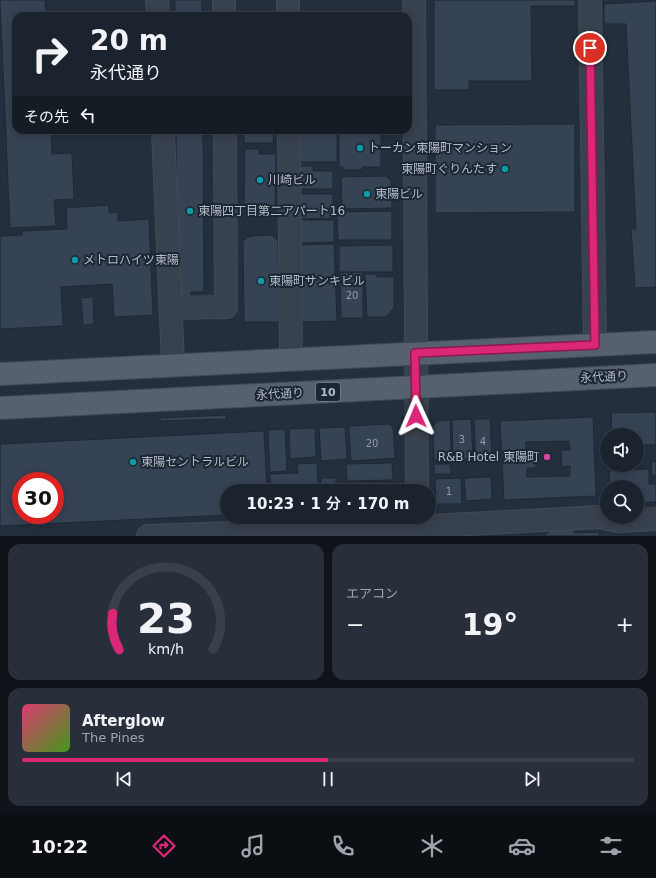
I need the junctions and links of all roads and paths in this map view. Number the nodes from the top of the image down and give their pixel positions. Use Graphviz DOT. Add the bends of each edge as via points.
graph roads {
  1 [pos="157,0"];
  2 [pos="224,0"];
  3 [pos="288,0"];
  4 [pos="414,0"];
  5 [pos="590,0"];
  6 [pos="158,12"];
  7 [pos="224,12"];
  8 [pos="288,12"];
  9 [pos="163,134"];
  10 [pos="224,134"];
  11 [pos="289,134"];
  12 [pos="171,308"];
  13 [pos="656,342"];
  14 [pos="595,345"];
  15 [pos="415,353"];
  16 [pos="291,358"];
  17 [pos="173,364"];
  18 [pos="0,374"];
  19 [pos="656,375"];
  20 [pos="416,387"];
  21 [pos="0,408"];
  22 [pos="417,484"];
  23 [pos="656,519"];
  24 [pos="418,526"];
  25 [pos="148,536"];
  1 -- 6 [label="street"];
  2 -- 7 [label="street"];
  3 -- 8 [label="street"];
  4 -- 15 [label="street"];
  5 -- 14 [label="street"];
  9 -- 12 [label="street"];
  10 -- 12 [label="street" via="226,307"];
  11 -- 16 [label="street"];
  12 -- 17 [label="street"];
  13 -- 14 [label="main road"];
  14 -- 15 [label="main road"];
  15 -- 16 [label="main road"];
  15 -- 20 [label="street"];
  16 -- 17 [label="main road"];
  17 -- 18 [label="main road"];
  19 -- 20 [label="main road, 永代通り / 10"];
  20 -- 21 [label="main road, 永代通り / 10"];
  20 -- 22 [label="street"];
  23 -- 24 [label="street" via="618,521 600,517"];
  24 -- 25 [label="street"];
}
